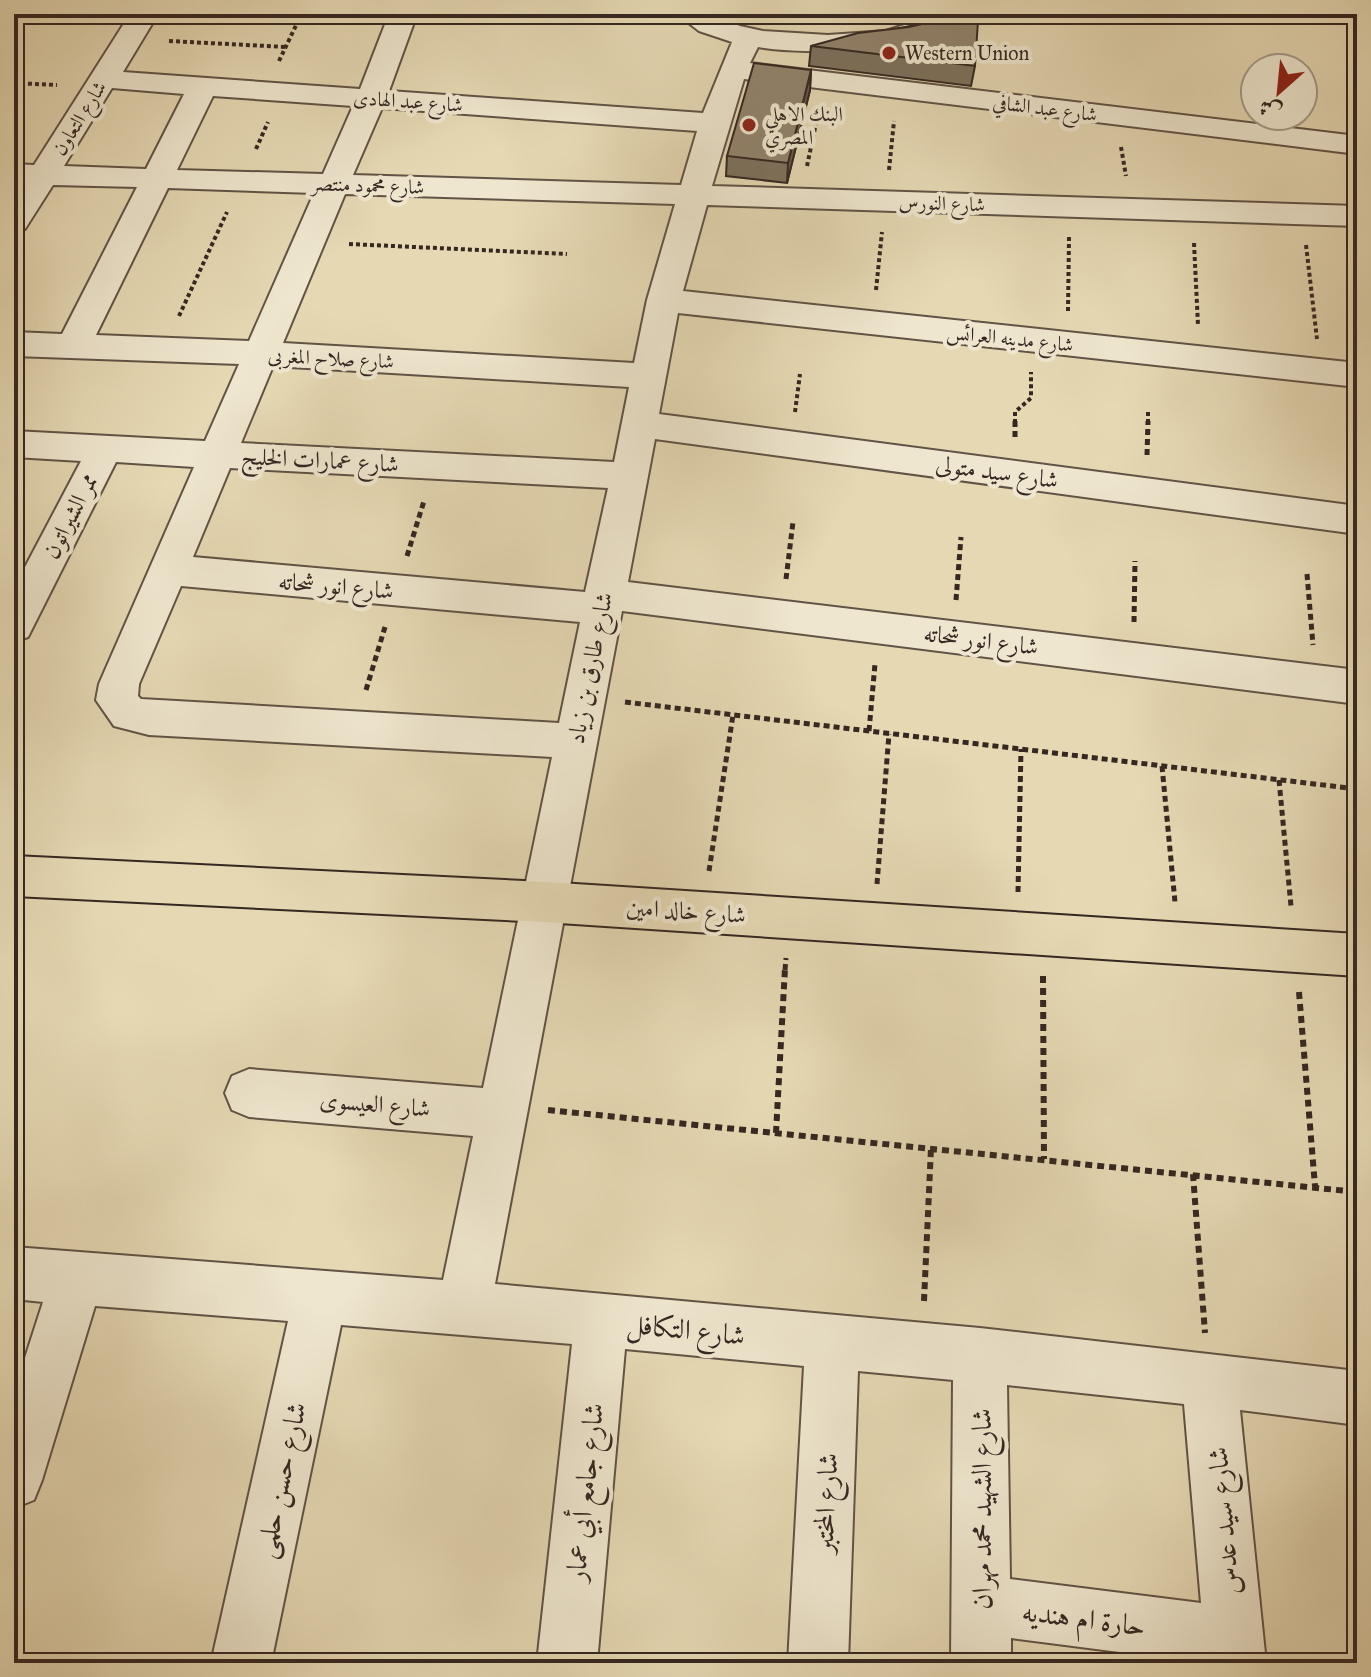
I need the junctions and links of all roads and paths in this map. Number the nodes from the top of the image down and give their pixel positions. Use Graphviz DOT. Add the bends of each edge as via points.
graph roads {
  1 [pos="403,14"];
  2 [pos="691,14"];
  3 [pos="960,14"];
  4 [pos="300,17"];
  5 [pos="136,26"];
  6 [pos="286,47"];
  7 [pos="741,53"];
  8 [pos="103,79"];
  9 [pos="825,81"];
  10 [pos="203,86"];
  11 [pos="273,91"];
  12 [pos="371,98"];
  13 [pos="1115,117"];
  14 [pos="714,123"];
  15 [pos="1357,145"];
  16 [pos="29,174"];
  17 [pos="158,178"];
  18 [pos="241,180"];
  19 [pos="333,184"];
  20 [pos="692,195"];
  21 [pos="800,198"];
  22 [pos="1070,207"];
  23 [pos="1131,209"];
  24 [pos="1192,211"];
  25 [pos="1357,216"];
  26 [pos="14,222"];
  27 [pos="1305,237"];
  28 [pos="308,242"];
  29 [pos="1357,246"];
  30 [pos="567,254"];
  31 [pos="664,300"];
  32 [pos="1031,340"];
  33 [pos="14,344"];
  34 [pos="1067,344"];
  35 [pos="73,347"];
  36 [pos="164,350"];
  37 [pos="260,353"];
  38 [pos="1200,358"];
  39 [pos="1321,371"];
  40 [pos="1357,375"];
  41 [pos="647,376"];
  42 [pos="637,424"];
  43 [pos="14,444"];
  44 [pos="105,449"];
  45 [pos="216,455"];
  46 [pos="1014,474"];
  47 [pos="627,476"];
  48 [pos="1357,520"];
  49 [pos="793,522"];
  50 [pos="961,537"];
  51 [pos="1135,561"];
  52 [pos="167,570"];
  53 [pos="1307,574"];
  54 [pos="603,602"];
  55 [pos="781,616"];
  56 [pos="14,626"];
  57 [pos="878,628"];
  58 [pos="953,637"];
  59 [pos="1134,659"];
  60 [pos="1317,682"];
  61 [pos="1357,687"];
  62 [pos="584,697"];
  63 [pos="733,715"];
  64 [pos="869,731"];
  65 [pos="889,734"];
  66 [pos="575,741"];
  67 [pos="1021,749"];
  68 [pos="1162,766"];
  69 [pos="1279,780"];
  70 [pos="1357,789"];
  71 [pos="14,876"];
  72 [pos="544,902"];
  73 [pos="703,912"];
  74 [pos="788,917"];
  75 [pos="874,923"];
  76 [pos="1030,933"];
  77 [pos="1179,943"];
  78 [pos="1295,951"];
  79 [pos="1357,955"];
  80 [pos="249,1093"];
  81 [pos="502,1110"];
  82 [pos="776,1133"];
  83 [pos="931,1148"];
  84 [pos="1044,1159"];
  85 [pos="1193,1174"];
  86 [pos="1315,1186"];
  87 [pos="1357,1192"];
  88 [pos="14,1273"];
  89 [pos="77,1278"];
  90 [pos="320,1297"];
  91 [pos="464,1308"];
  92 [pos="601,1321"];
  93 [pos="832,1343"];
  94 [pos="922,1350"];
  95 [pos="980,1355"];
  96 [pos="1209,1379"];
  97 [pos="1357,1398"];
  98 [pos="14,1480"];
  99 [pos="981,1605"];
  100 [pos="1235,1650"];
  101 [pos="241,1663"];
  102 [pos="567,1663"];
  103 [pos="818,1663"];
  104 [pos="981,1663"];
  1 -- 12 [label="street"];
  2 -- 7 [label="street" via="719,29"];
  3 -- 7 [label="street" via="940,25 868,42"];
  4 -- 6 [label="path"];
  5 -- 6 [label="path"];
  5 -- 8 [label="street, شارع التعاون"];
  6 -- 11 [label="path"];
  7 -- 9 [label="street, شارع عبد الشافي"];
  7 -- 14 [label="street, شارع طارق بن زياد"];
  8 -- 10 [label="street, شارع عبد الهادى"];
  8 -- 16 [label="street, شارع التعاون"];
  9 -- 13 [label="street, شارع عبد الشافي"];
  9 -- 21 [label="path"];
  10 -- 11 [label="street, شارع عبد الهادى"];
  10 -- 17 [label="street"];
  11 -- 12 [label="street, شارع عبد الهادى"];
  11 -- 18 [label="path"];
  12 -- 14 [label="street, شارع عبد الهادى"];
  12 -- 19 [label="street"];
  13 -- 15 [label="street, شارع عبد الشافي"];
  13 -- 23 [label="path"];
  14 -- 20 [label="street, شارع طارق بن زياد"];
  16 -- 17 [label="street, شارع محمود منتصر"];
  16 -- 26 [label="street, شارع التعاون"];
  17 -- 18 [label="street, شارع محمود منتصر"];
  17 -- 35 [label="street"];
  18 -- 19 [label="street, شارع محمود منتصر"];
  18 -- 36 [label="path"];
  19 -- 20 [label="street, شارع محمود منتصر"];
  19 -- 28 [label="street"];
  20 -- 21 [label="street, شارع النورس"];
  20 -- 31 [label="street, شارع طارق بن زياد"];
  21 -- 22 [label="street, شارع النورس"];
  22 -- 23 [label="street, شارع النورس"];
  22 -- 34 [label="path"];
  23 -- 24 [label="street, شارع النورس"];
  24 -- 25 [label="street, شارع النورس"];
  24 -- 27 [label="street, شارع النورس"];
  24 -- 38 [label="path"];
  27 -- 29 [label="street, شارع النورس"];
  27 -- 39 [label="path"];
  28 -- 30 [label="path"];
  28 -- 37 [label="street"];
  31 -- 32 [label="street, شارع مدينه العرائس"];
  31 -- 41 [label="street, شارع طارق بن زياد"];
  32 -- 34 [label="street, شارع مدينه العرائس"];
  32 -- 46 [label="path" via="1031,398 1015,412"];
  33 -- 35 [label="street, شارع صلاح المغربى"];
  34 -- 38 [label="street, شارع مدينه العرائس"];
  35 -- 36 [label="street, شارع صلاح المغربى"];
  36 -- 37 [label="street, شارع صلاح المغربى"];
  37 -- 41 [label="street, شارع صلاح المغربى"];
  37 -- 45 [label="street"];
  38 -- 39 [label="street, شارع مدينه العرائس"];
  39 -- 40 [label="street, شارع مدينه العرائس"];
  41 -- 42 [label="street, شارع طارق بن زياد"];
  42 -- 46 [label="street, شارع سيد متولى"];
  42 -- 47 [label="street, شارع طارق بن زياد"];
  43 -- 44 [label="street, شارع عمارات الخليج"];
  44 -- 45 [label="street, شارع عمارات الخليج"];
  44 -- 56 [label="street, ممر الشيراتون"];
  45 -- 47 [label="street, شارع عمارات الخليج"];
  45 -- 52 [label="street"];
  46 -- 48 [label="street, شارع سيد متولى"];
  47 -- 54 [label="street, شارع طارق بن زياد"];
  49 -- 55 [label="path"];
  50 -- 58 [label="path"];
  51 -- 59 [label="path"];
  52 -- 54 [label="street, شارع انور شحاته"];
  52 -- 66 [label="street" via="117,691 117,700 129,714"];
  53 -- 60 [label="path"];
  54 -- 55 [label="street, شارع انور شحاته"];
  54 -- 62 [label="street, شارع طارق بن زياد"];
  55 -- 57 [label="street, شارع انور شحاته"];
  57 -- 58 [label="street, شارع انور شحاته"];
  57 -- 64 [label="path"];
  58 -- 59 [label="street, شارع انور شحاته"];
  59 -- 60 [label="street, شارع انور شحاته"];
  60 -- 61 [label="street, شارع انور شحاته"];
  62 -- 63 [label="path"];
  62 -- 66 [label="street, شارع طارق بن زياد"];
  63 -- 64 [label="path"];
  63 -- 73 [label="path"];
  64 -- 65 [label="path"];
  65 -- 67 [label="path"];
  65 -- 75 [label="path"];
  66 -- 72 [label="street, شارع طارق بن زياد"];
  67 -- 68 [label="path"];
  67 -- 76 [label="path"];
  68 -- 69 [label="path"];
  68 -- 77 [label="path"];
  69 -- 70 [label="path"];
  69 -- 78 [label="path"];
  71 -- 72 [label="main road, شارع خالد امين"];
  72 -- 73 [label="main road, شارع خالد امين"];
  72 -- 81 [label="street, شارع طارق بن زياد"];
  73 -- 74 [label="main road, شارع خالد امين"];
  74 -- 75 [label="main road, شارع خالد امين"];
  74 -- 82 [label="path"];
  75 -- 76 [label="main road, شارع خالد امين"];
  76 -- 77 [label="main road, شارع خالد امين"];
  76 -- 84 [label="path"];
  77 -- 78 [label="main road, شارع خالد امين"];
  78 -- 79 [label="main road, شارع خالد امين"];
  78 -- 86 [label="path"];
  80 -- 81 [label="street, شارع العيسوى"];
  81 -- 82 [label="path"];
  81 -- 91 [label="street, شارع طارق بن زياد"];
  82 -- 83 [label="path"];
  83 -- 84 [label="path"];
  83 -- 94 [label="path"];
  84 -- 85 [label="path"];
  85 -- 86 [label="path"];
  85 -- 96 [label="path"];
  86 -- 87 [label="path"];
  88 -- 89 [label="street, شارع التكافل"];
  89 -- 90 [label="street, شارع التكافل"];
  89 -- 98 [label="street"];
  90 -- 91 [label="street, شارع التكافل"];
  90 -- 101 [label="street, شارع حسن حلمى"];
  91 -- 92 [label="street, شارع التكافل"];
  92 -- 93 [label="street, شارع التكافل"];
  92 -- 102 [label="street, شارع جامع أبي عمار"];
  93 -- 94 [label="street, شارع التكافل"];
  93 -- 103 [label="street, شارع المختبر"];
  94 -- 95 [label="street, شارع التكافل"];
  95 -- 96 [label="street, شارع التكافل"];
  95 -- 99 [label="street, شارع الشهيد محمد مهران"];
  96 -- 97 [label="street, شارع التكافل"];
  96 -- 100 [label="street, شارع سيد عدس"];
  99 -- 100 [label="street, حارة ام هنديه"];
  99 -- 104 [label="street, شارع الشهيد محمد مهران"];
}
